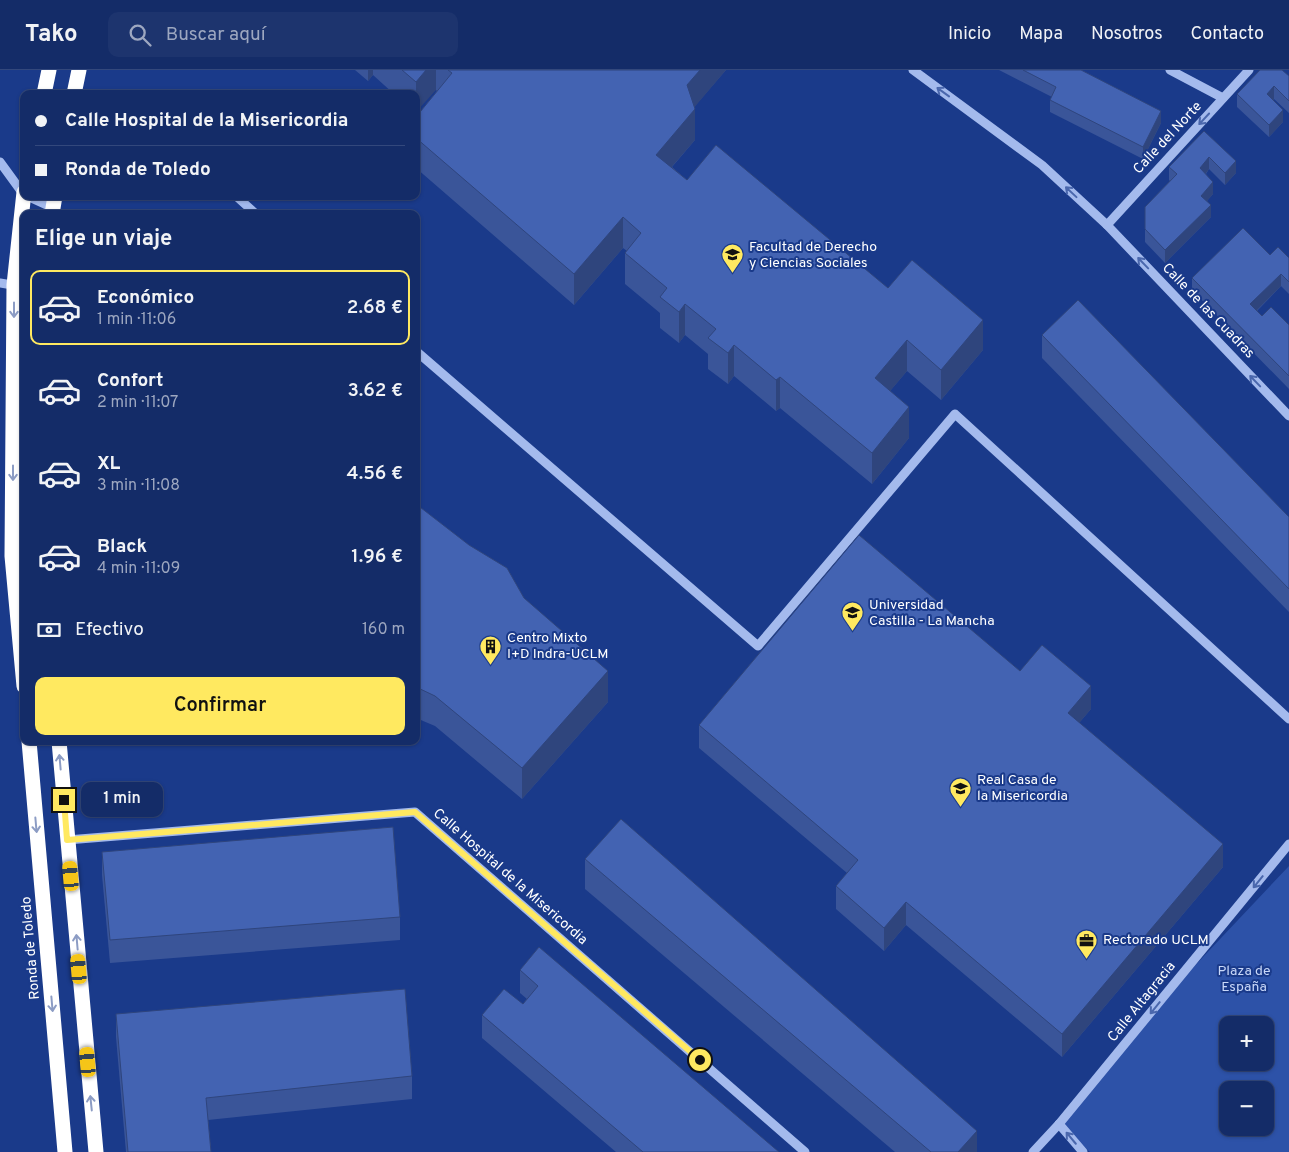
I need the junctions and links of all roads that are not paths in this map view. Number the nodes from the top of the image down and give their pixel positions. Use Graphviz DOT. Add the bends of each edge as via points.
graph roads {
  1 [pos="48,70"];
  2 [pos="79,70"];
  3 [pos="913,70"];
  4 [pos="1170,70"];
  5 [pos="1249,70"];
  6 [pos="45,90"];
  7 [pos="75,90"];
  8 [pos="1223,98"];
  9 [pos="0,162"];
  10 [pos="20,189"];
  11 [pos="38,200"];
  12 [pos="240,200"];
  13 [pos="54,206"];
  14 [pos="252,210"];
  15 [pos="1106,225"];
  16 [pos="20,227"];
  17 [pos="13,285"];
  18 [pos="420,354"];
  19 [pos="1289,416"];
  20 [pos="6,556"];
  21 [pos="20,657"];
  22 [pos="1289,719"];
  23 [pos="29,745"];
  24 [pos="59,745"];
  25 [pos="67,840"];
  26 [pos="1289,844"];
  27 [pos="1060,1124"];
  28 [pos="65,1152"];
  29 [pos="96,1152"];
  30 [pos="805,1152"];
  31 [pos="1034,1152"];
  32 [pos="1082,1152"];
  1 -- 6 [label="highway"];
  2 -- 7 [label="highway"];
  15 -- 3 [label="street, Calle de las Cuadras, one-way" via="1042,165"];
  4 -- 8 [label="street"];
  5 -- 8 [label="street, Calle del Norte"];
  8 -- 15 [label="street, Calle del Norte, one-way"];
  9 -- 10 [label="street"];
  11 -- 13 [label="street"];
  12 -- 14 [label="street"];
  19 -- 15 [label="street, Calle de las Cuadras, one-way"];
  16 -- 17 [label="highway"];
  17 -- 20 [label="highway, one-way"];
  18 -- 22 [label="street" via="758,646 956,414"];
  20 -- 21 [label="highway"];
  23 -- 28 [label="highway, Ronda de Toledo, one-way"];
  25 -- 24 [label="highway, one-way"];
  29 -- 25 [label="highway, one-way"];
  25 -- 30 [label="street, Calle Hospital de la Misericordia" via="415,812"];
  26 -- 27 [label="street, Calle Altagracia, one-way"];
  27 -- 31 [label="street, Calle Altagracia"];
  32 -- 27 [label="street, one-way"];
}
